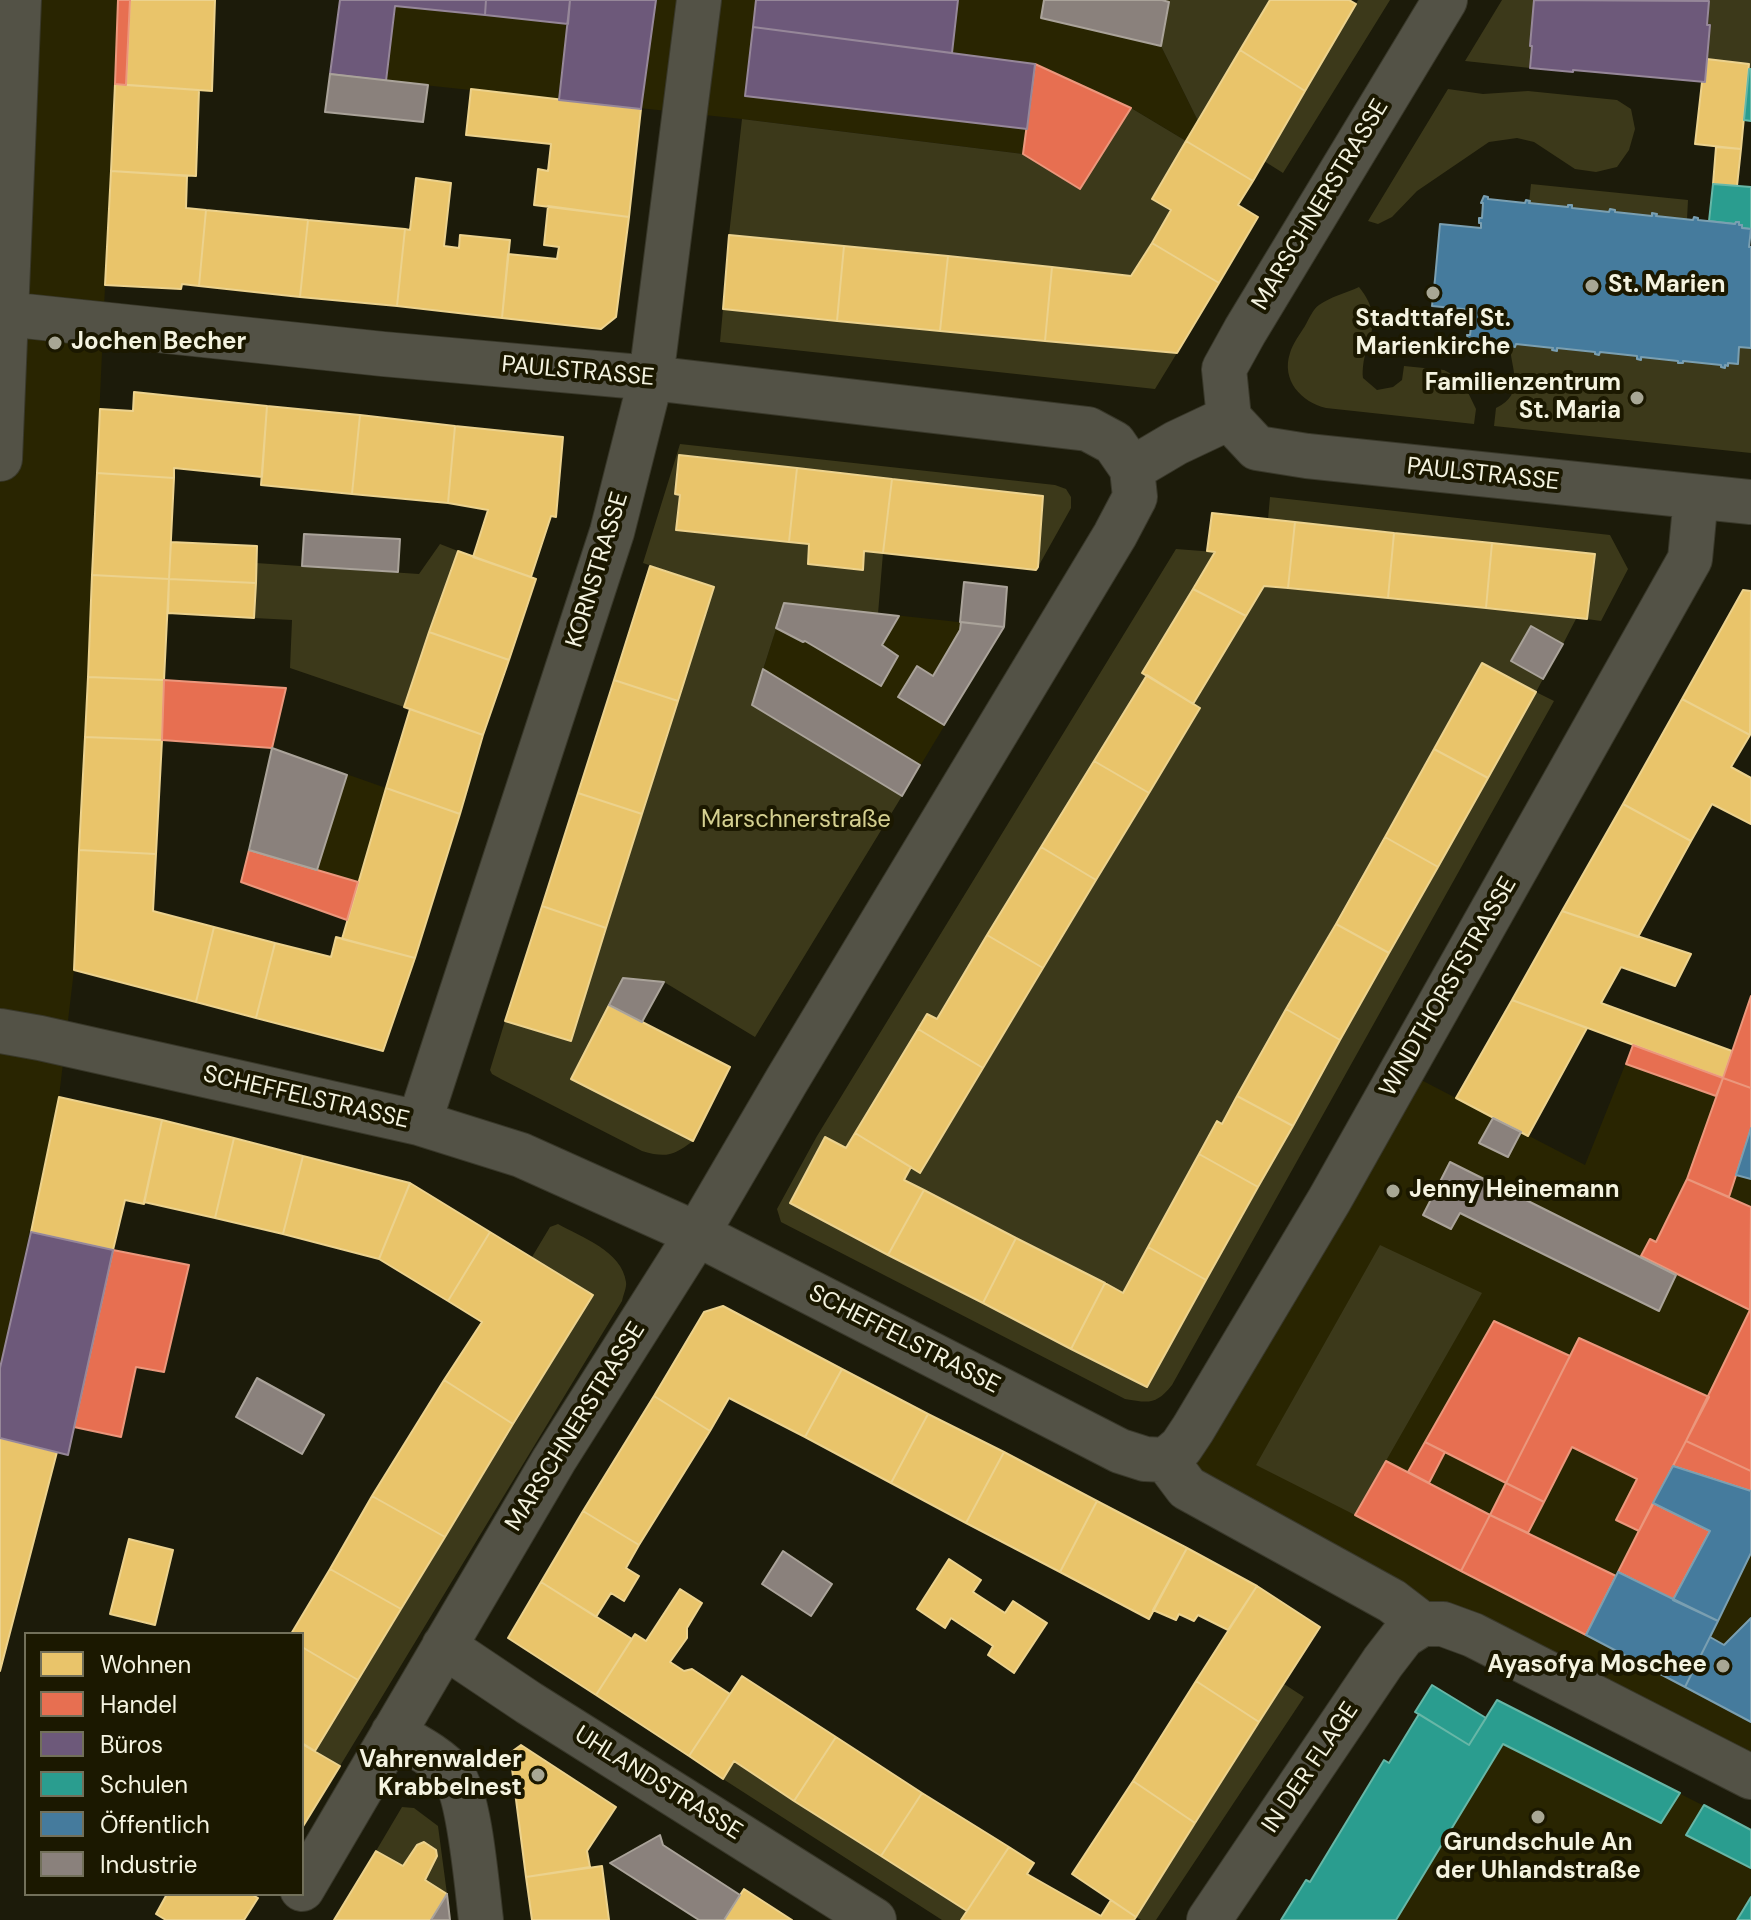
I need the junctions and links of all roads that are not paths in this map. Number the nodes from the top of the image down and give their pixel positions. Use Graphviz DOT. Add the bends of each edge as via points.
graph roads {
  1 [pos="19,0"];
  2 [pos="699,0"];
  3 [pos="1445,0"];
  4 [pos="6,314"];
  5 [pos="651,378"];
  6 [pos="1229,418"];
  7 [pos="0,459"];
  8 [pos="1132,469"];
  9 [pos="1696,497"];
  10 [pos="1751,502"];
  11 [pos="0,1031"];
  12 [pos="419,1123"];
  13 [pos="697,1234"];
  14 [pos="1166,1460"];
  15 [pos="1422,1624"];
  16 [pos="444,1646"];
  17 [pos="393,1733"];
  18 [pos="1751,1777"];
  19 [pos="304,1887"];
  20 [pos="299,1896"];
  21 [pos="284,1920"];
  22 [pos="481,1920"];
  23 [pos="874,1920"];
  24 [pos="1209,1920"];
  1 -- 4 [label="street"];
  2 -- 5 [label="street, KORNSTRASSE"];
  3 -- 6 [label="street, MARSCHNERSTRASSE" via="1224,369"];
  4 -- 5 [label="street, PAULSTRASSE"];
  4 -- 7 [label="street"];
  5 -- 8 [label="street, PAULSTRASSE" via="1088,429 1114,443"];
  5 -- 12 [label="street, KORNSTRASSE" via="612,532"];
  6 -- 8 [label="street"];
  6 -- 9 [label="street, PAULSTRASSE" via="1257,448"];
  8 -- 13 [label="street, MARSCHNERSTRASSE" via="1135,497 1115,535"];
  9 -- 10 [label="street, PAULSTRASSE"];
  9 -- 14 [label="street, WINDTHORSTSTRASSE" via="1690,559 1330,1199 1193,1429"];
  11 -- 12 [label="street, SCHEFFELSTRASSE"];
  12 -- 13 [label="street, SCHEFFELSTRASSE" via="521,1155"];
  13 -- 14 [label="street, SCHEFFELSTRASSE" via="1120,1451"];
  13 -- 16 [label="street, MARSCHNERSTRASSE"];
  14 -- 15 [label="street" via="1187,1488 1392,1601"];
  15 -- 18 [label="street" via="1443,1624 1473,1635"];
  15 -- 24 [label="street, IN DER FLAGE" via="1403,1636 1383,1662"];
  16 -- 17 [label="street, MARSCHNERSTRASSE"];
  16 -- 23 [label="street, UHLANDSTRASSE"];
  17 -- 19 [label="street, MARSCHNERSTRASSE"];
  17 -- 22 [label="street" via="454,1776 466,1807"];
  20 -- 21 [label="street, MARSCHNERSTRASSE"];
}
